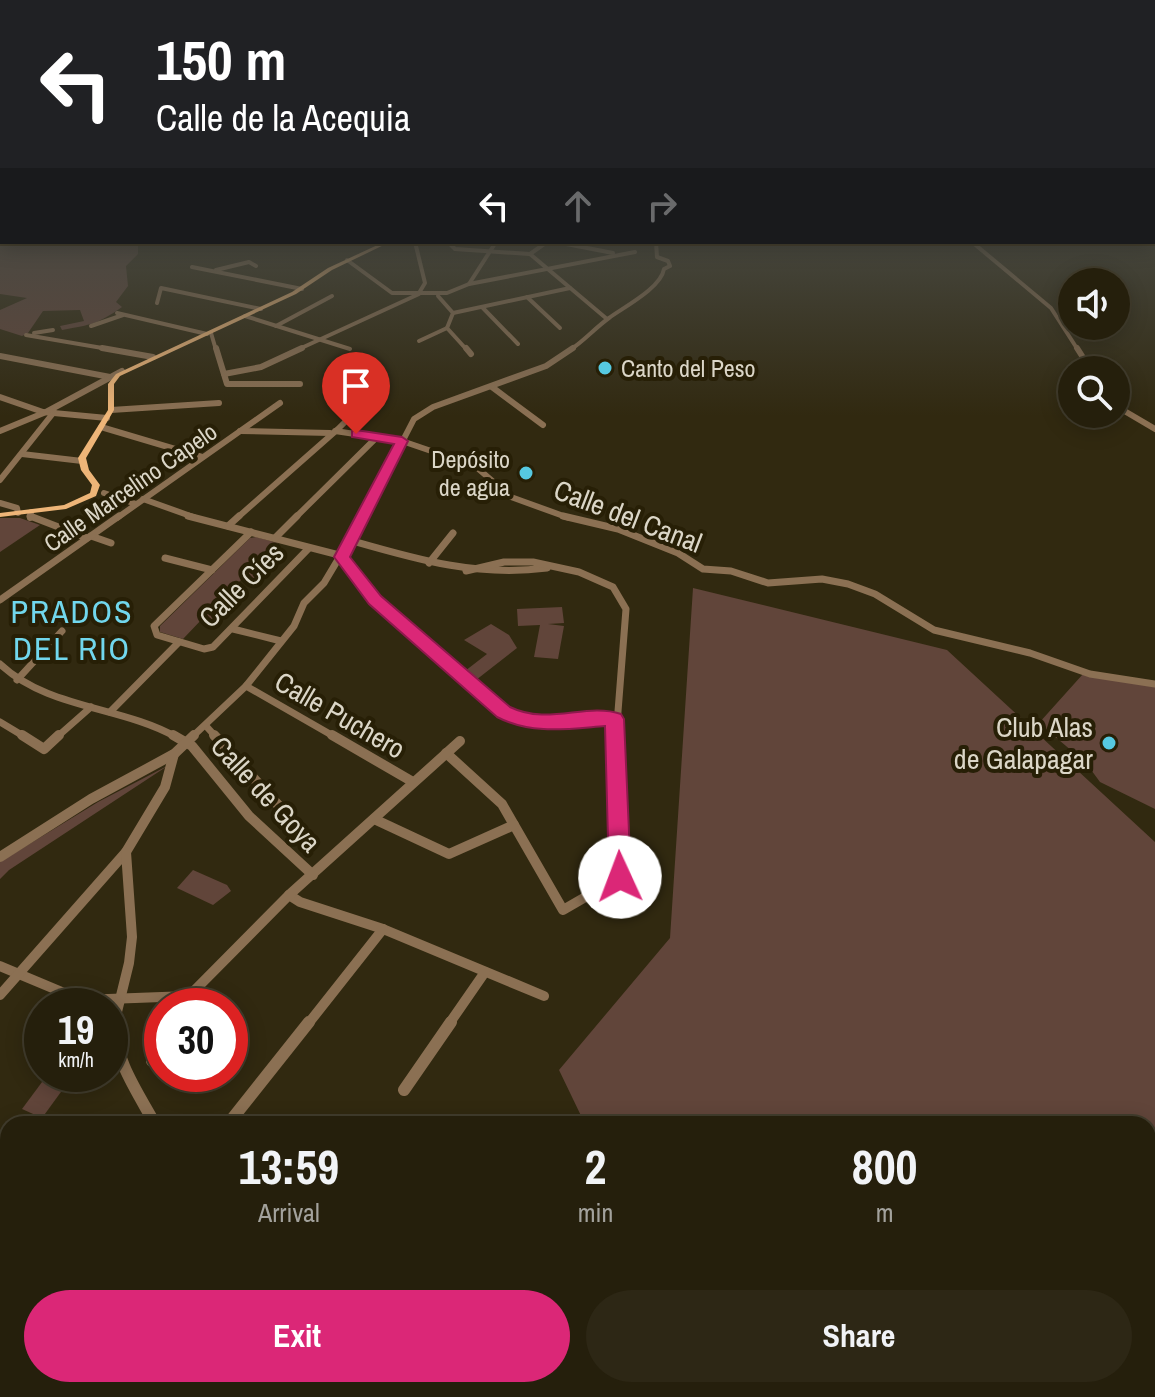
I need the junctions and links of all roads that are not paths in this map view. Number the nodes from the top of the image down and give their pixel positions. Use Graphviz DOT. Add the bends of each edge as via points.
graph roads {
  1 [pos="288,286"];
  2 [pos="306,286"];
  3 [pos="381,286"];
  4 [pos="423,286"];
  5 [pos="461,286"];
  6 [pos="651,286"];
  7 [pos="1025,286"];
  8 [pos="570,288"];
  9 [pos="302,289"];
  10 [pos="419,293"];
  11 [pos="332,296"];
  12 [pos="438,296"];
  13 [pos="527,297"];
  14 [pos="157,303"];
  15 [pos="482,307"];
  16 [pos="261,309"];
  17 [pos="453,313"];
  18 [pos="245,316"];
  19 [pos="607,319"];
  20 [pos="91,326"];
  21 [pos="275,326"];
  22 [pos="447,328"];
  23 [pos="560,328"];
  24 [pos="53,330"];
  25 [pos="209,333"];
  26 [pos="320,340"];
  27 [pos="419,341"];
  28 [pos="518,344"];
  29 [pos="350,349"];
  30 [pos="471,354"];
  31 [pos="0,356"];
  32 [pos="1082,356"];
  33 [pos="153,357"];
  34 [pos="224,374"];
  35 [pos="112,377"];
  36 [pos="300,384"];
  37 [pos="492,387"];
  38 [pos="0,397"];
  39 [pos="219,403"];
  40 [pos="280,403"];
  41 [pos="348,412"];
  42 [pos="50,413"];
  43 [pos="109,414"];
  44 [pos="1130,414"];
  45 [pos="543,425"];
  46 [pos="101,427"];
  47 [pos="1155,429"];
  48 [pos="0,431"];
  49 [pos="240,431"];
  50 [pos="333,432"];
  51 [pos="377,437"];
  52 [pos="402,441"];
  53 [pos="470,451"];
  54 [pos="22,454"];
  55 [pos="202,457"];
  56 [pos="82,461"];
  57 [pos="463,462"];
  58 [pos="0,480"];
  59 [pos="104,493"];
  60 [pos="140,501"];
  61 [pos="0,503"];
  62 [pos="31,512"];
  63 [pos="18,513"];
  64 [pos="0,515"];
  65 [pos="228,526"];
  66 [pos="251,532"];
  67 [pos="453,533"];
  68 [pos="89,537"];
  69 [pos="275,538"];
  70 [pos="353,541"];
  71 [pos="111,543"];
  72 [pos="309,548"];
  73 [pos="342,556"];
  74 [pos="165,558"];
  75 [pos="429,563"];
  76 [pos="553,567"];
  77 [pos="212,570"];
  78 [pos="466,571"];
  79 [pos="0,600"];
  80 [pos="233,629"];
  81 [pos="62,631"];
  82 [pos="281,641"];
  83 [pos="179,642"];
  84 [pos="2,668"];
  85 [pos="17,680"];
  86 [pos="1155,684"];
  87 [pos="246,686"];
  88 [pos="91,707"];
  89 [pos="110,712"];
  90 [pos="615,719"];
  91 [pos="0,722"];
  92 [pos="206,726"];
  93 [pos="460,741"];
  94 [pos="187,744"];
  95 [pos="446,753"];
  96 [pos="174,754"];
  97 [pos="413,782"];
  98 [pos="279,806"];
  99 [pos="374,819"];
  100 [pos="514,825"];
  101 [pos="126,852"];
  102 [pos="0,857"];
  103 [pos="313,875"];
  104 [pos="289,895"];
  105 [pos="383,929"];
  106 [pos="0,966"];
  107 [pos="485,972"];
  108 [pos="18,975"];
  109 [pos="51,988"];
  110 [pos="120,988"];
  111 [pos="197,988"];
  112 [pos="0,995"];
  113 [pos="544,996"];
  114 [pos="128,1073"];
  115 [pos="404,1090"];
  116 [pos="151,1116"];
  117 [pos="234,1116"];
  1 -- 9 [label="street"];
  2 -- 9 [label="main road"];
  3 -- 10 [label="street" via="389,292"];
  4 -- 10 [label="street"];
  5 -- 10 [label="street" via="447,293"];
  6 -- 19 [label="street"];
  7 -- 32 [label="street" via="1051,308"];
  8 -- 13 [label="street"];
  8 -- 19 [label="street"];
  9 -- 16 [label="main road"];
  10 -- 26 [label="street"];
  11 -- 21 [label="street"];
  12 -- 17 [label="street"];
  13 -- 15 [label="street"];
  13 -- 23 [label="street"];
  14 -- 16 [label="street" via="161,288"];
  15 -- 17 [label="street"];
  15 -- 28 [label="street"];
  16 -- 18 [label="main road"];
  17 -- 22 [label="street"];
  18 -- 21 [label="street"];
  18 -- 25 [label="main road"];
  19 -- 37 [label="street" via="546,366"];
  20 -- 25 [label="street" via="120,314"];
  21 -- 26 [label="street"];
  22 -- 27 [label="street"];
  22 -- 30 [label="street"];
  24 -- 33 [label="street" via="26,335"];
  25 -- 33 [label="main road"];
  25 -- 34 [label="street"];
  26 -- 29 [label="street"];
  26 -- 34 [label="street" via="261,367"];
  31 -- 35 [label="street"];
  33 -- 35 [label="main road"];
  34 -- 36 [label="street" via="227,384"];
  35 -- 42 [label="street" via="66,399"];
  35 -- 43 [label="main road"];
  37 -- 45 [label="street"];
  37 -- 52 [label="street" via="420,414"];
  38 -- 42 [label="street"];
  39 -- 43 [label="street"];
  40 -- 49 [label="street, Calle Marcelino Capelo"];
  41 -- 50 [label="street"];
  42 -- 43 [label="street"];
  42 -- 48 [label="street"];
  42 -- 54 [label="street"];
  43 -- 46 [label="main road"];
  44 -- 47 [label="street"];
  46 -- 55 [label="street"];
  46 -- 56 [label="main road"];
  49 -- 50 [label="street, Calle del Canal"];
  49 -- 55 [label="street, Calle Marcelino Capelo"];
  50 -- 51 [label="street, Calle del Canal"];
  50 -- 65 [label="street"];
  51 -- 52 [label="street, Calle del Canal"];
  51 -- 69 [label="street"];
  52 -- 57 [label="street, Calle del Canal"];
  52 -- 70 [label="street"];
  53 -- 57 [label="street"];
  54 -- 56 [label="street"];
  54 -- 58 [label="street"];
  55 -- 60 [label="street, Calle Marcelino Capelo"];
  56 -- 62 [label="main road" via="96,485 93,494 72,506"];
  57 -- 86 [label="street, Calle del Canal" via="511,497 577,521 618,529 703,569 768,583 822,579 848,584 934,630 1090,674"];
  59 -- 60 [label="street"];
  60 -- 65 [label="street"];
  60 -- 68 [label="street, Calle Marcelino Capelo"];
  61 -- 63 [label="street"];
  62 -- 63 [label="main road"];
  62 -- 68 [label="street" via="30,518"];
  63 -- 64 [label="main road"];
  65 -- 66 [label="street"];
  66 -- 69 [label="street"];
  66 -- 77 [label="street, Calle Cíes"];
  67 -- 75 [label="street"];
  68 -- 71 [label="street"];
  68 -- 79 [label="street, Calle Marcelino Capelo"];
  69 -- 72 [label="street"];
  70 -- 73 [label="street"];
  70 -- 75 [label="street"];
  72 -- 73 [label="street"];
  72 -- 80 [label="street, Calle Cíes"];
  73 -- 82 [label="street"];
  73 -- 90 [label="street" via="375,600 503,712 541,723"];
  74 -- 77 [label="street"];
  75 -- 78 [label="street"];
  76 -- 78 [label="street" via="500,574"];
  76 -- 78 [label="street" via="513,561"];
  76 -- 90 [label="street" via="598,578 621,597 626,609"];
  77 -- 83 [label="street, Calle Cíes" via="154,626 157,635"];
  80 -- 82 [label="street"];
  80 -- 83 [label="street, Calle Cíes" via="213,647"];
  81 -- 85 [label="street"];
  82 -- 87 [label="street"];
  83 -- 89 [label="street"];
  84 -- 85 [label="street"];
  85 -- 88 [label="street, Calle de Goya"];
  87 -- 92 [label="street"];
  87 -- 97 [label="street, Calle Puchero"];
  88 -- 89 [label="street, Calle de Goya"];
  88 -- 91 [label="street" via="44,749"];
  89 -- 94 [label="street, Calle de Goya" via="151,723"];
  90 -- 100 [label="street" via="620,877 563,910"];
  92 -- 94 [label="street"];
  92 -- 98 [label="street"];
  93 -- 95 [label="street"];
  94 -- 96 [label="street"];
  94 -- 103 [label="street, Calle de Goya" via="249,816"];
  95 -- 97 [label="street"];
  95 -- 100 [label="street" via="502,804"];
  96 -- 101 [label="street" via="175,764"];
  96 -- 102 [label="street"];
  97 -- 99 [label="street"];
  99 -- 100 [label="street" via="449,854"];
  99 -- 103 [label="street"];
  101 -- 108 [label="street"];
  101 -- 110 [label="street" via="129,962"];
  103 -- 104 [label="street"];
  104 -- 105 [label="street"];
  104 -- 111 [label="street"];
  105 -- 107 [label="street"];
  105 -- 117 [label="street"];
  106 -- 108 [label="street"];
  107 -- 113 [label="street"];
  107 -- 115 [label="street"];
  108 -- 109 [label="street"];
  108 -- 112 [label="street"];
  114 -- 116 [label="street"];
}
